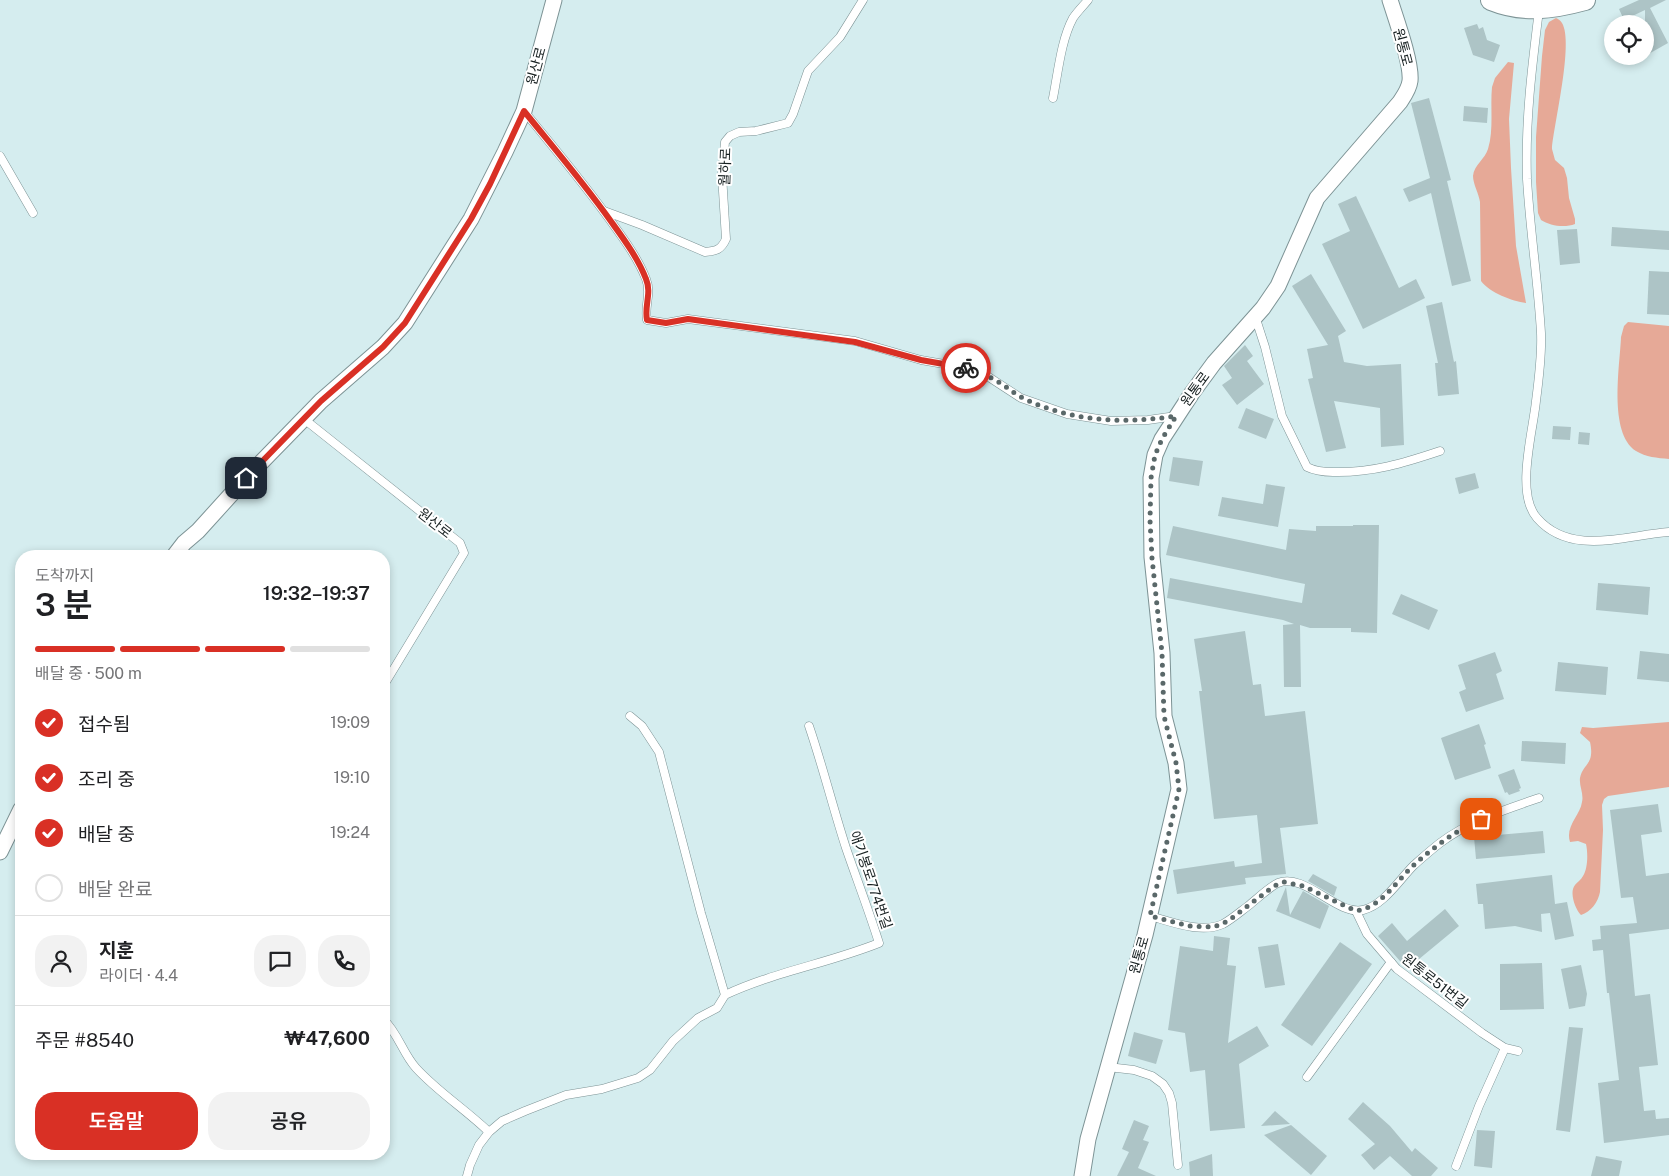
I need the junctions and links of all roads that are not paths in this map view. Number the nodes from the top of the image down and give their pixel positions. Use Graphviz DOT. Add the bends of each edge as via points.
graph roads {
  1 [pos="554,0"];
  2 [pos="863,0"];
  3 [pos="1088,0"];
  4 [pos="1390,0"];
  5 [pos="1491,0"];
  6 [pos="1585,0"];
  7 [pos="1540,10"];
  8 [pos="1053,98"];
  9 [pos="524,111"];
  10 [pos="0,156"];
  11 [pos="604,211"];
  12 [pos="33,213"];
  13 [pos="1255,316"];
  14 [pos="1176,416"];
  15 [pos="304,419"];
  16 [pos="1440,451"];
  17 [pos="1669,532"];
  18 [pos="179,550"];
  19 [pos="390,675"];
  20 [pos="630,716"];
  21 [pos="809,726"];
  22 [pos="1539,798"];
  23 [pos="15,821"];
  24 [pos="0,852"];
  25 [pos="1356,911"];
  26 [pos="1150,916"];
  27 [pos="1391,962"];
  28 [pos="725,995"];
  29 [pos="390,1026"];
  30 [pos="1505,1048"];
  31 [pos="1518,1051"];
  32 [pos="1108,1067"];
  33 [pos="1307,1077"];
  34 [pos="489,1132"];
  35 [pos="1178,1165"];
  36 [pos="1456,1166"];
  37 [pos="467,1176"];
  38 [pos="1082,1176"];
  1 -- 9 [label="street, 원산로"];
  2 -- 11 [label="lane, 월하로" via="840,37 808,71 788,122 739,132 725,142 722,175 726,239 722,248 705,252"];
  3 -- 8 [label="lane" via="1068,31"];
  4 -- 13 [label="street, 원통로" via="1410,68 1408,89 1317,198 1278,286"];
  5 -- 7 [label="street" via="1512,7"];
  6 -- 7 [label="street"];
  7 -- 17 [label="lane" via="1526,151 1541,333 1526,480 1528,500 1544,526 1578,541"];
  9 -- 11 [label="lane"];
  9 -- 15 [label="street, 원산로" via="471,219 405,323"];
  10 -- 12 [label="lane"];
  11 -- 14 [label="lane" via="638,261 647,281 647,320 666,323 688,319 855,342 981,372 1021,398 1067,414 1111,421"];
  13 -- 14 [label="street, 원통로" via="1214,363"];
  13 -- 16 [label="lane" via="1282,416 1307,467 1328,472 1362,472"];
  14 -- 26 [label="street, 원통로" via="1155,455 1150,520 1164,716 1179,789"];
  15 -- 18 [label="street, 원산로"];
  15 -- 19 [label="lane, 원산로" via="460,543 464,553"];
  20 -- 28 [label="lane" via="642,726 659,752"];
  21 -- 28 [label="lane, 애기봉로774번길" via="879,943 749,984"];
  22 -- 25 [label="lane" via="1495,812 1467,826 1414,865 1378,902"];
  23 -- 24 [label="street"];
  25 -- 26 [label="lane" via="1303,886 1284,882 1228,921 1214,927 1189,926"];
  25 -- 27 [label="lane, 원통로51번길" via="1367,934"];
  26 -- 32 [label="street, 원통로"];
  27 -- 30 [label="lane, 원통로51번길" via="1441,1003"];
  27 -- 33 [label="lane"];
  28 -- 34 [label="lane, 애기봉로774번길" via="717,1008 698,1018 673,1041 650,1070 638,1078 566,1095 502,1121"];
  29 -- 34 [label="lane" via="414,1067"];
  30 -- 31 [label="lane, 원통로51번길"];
  30 -- 36 [label="lane"];
  32 -- 35 [label="lane" via="1134,1070 1163,1084 1172,1103"];
  32 -- 38 [label="street, 원통로" via="1088,1138"];
  34 -- 37 [label="lane, 애기봉로774번길" via="479,1146"];
}
